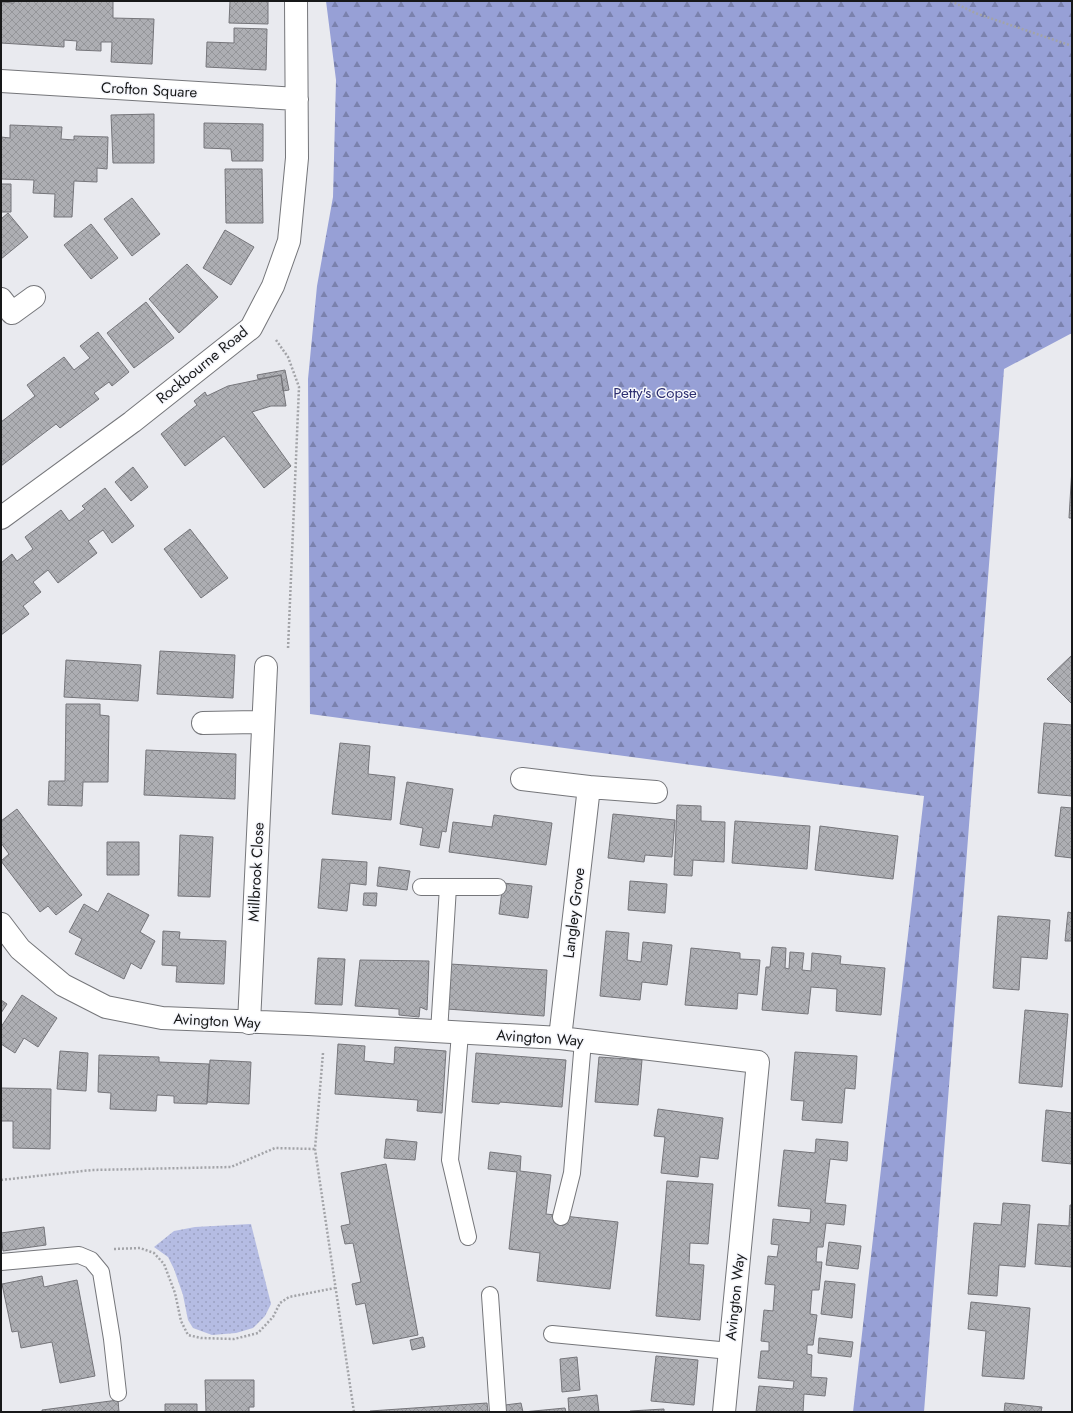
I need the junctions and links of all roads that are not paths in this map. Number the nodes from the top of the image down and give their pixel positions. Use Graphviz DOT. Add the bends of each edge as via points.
graph roads {
  1 [pos="296,1"];
  2 [pos="1,81"];
  3 [pos="297,98"];
  4 [pos="34,297"];
  5 [pos="1,299"];
  6 [pos="1,518"];
  7 [pos="266,667"];
  8 [pos="263,722"];
  9 [pos="203,723"];
  10 [pos="522,779"];
  11 [pos="589,787"];
  12 [pos="656,792"];
  13 [pos="421,887"];
  14 [pos="448,887"];
  15 [pos="498,887"];
  16 [pos="1,924"];
  17 [pos="249,1023"];
  18 [pos="439,1032"];
  19 [pos="460,1033"];
  20 [pos="560,1038"];
  21 [pos="583,1041"];
  22 [pos="561,1217"];
  23 [pos="468,1236"];
  24 [pos="1,1262"];
  25 [pos="490,1296"];
  26 [pos="552,1334"];
  27 [pos="730,1351"];
  28 [pos="118,1393"];
  29 [pos="498,1412"];
  30 [pos="724,1412"];
  1 -- 3 [label="street, Rockbourne Road"];
  2 -- 3 [label="street, Crofton Square"];
  3 -- 6 [label="street, Rockbourne Road" via="297,158 289,241 273,286 251,328 132,422"];
  4 -- 5 [label="street" via="12,313"];
  7 -- 8 [label="street, Millbrook Close"];
  8 -- 9 [label="street"];
  8 -- 17 [label="street, Millbrook Close"];
  10 -- 11 [label="street"];
  11 -- 12 [label="street"];
  11 -- 20 [label="street, Langley Grove"];
  13 -- 14 [label="lane"];
  14 -- 15 [label="lane"];
  14 -- 18 [label="lane"];
  16 -- 17 [label="street, Avington Way" via="20,949 63,985 106,1007 162,1018"];
  17 -- 18 [label="street, Avington Way"];
  18 -- 19 [label="street, Avington Way"];
  19 -- 20 [label="street, Avington Way"];
  19 -- 23 [label="lane" via="450,1160"];
  20 -- 21 [label="street, Avington Way"];
  21 -- 22 [label="lane" via="572,1173"];
  21 -- 27 [label="street, Avington Way" via="758,1062"];
  24 -- 28 [label="lane" via="78,1255 91,1260 101,1272"];
  25 -- 29 [label="lane"];
  26 -- 27 [label="lane"];
  27 -- 30 [label="street, Avington Way"];
}
